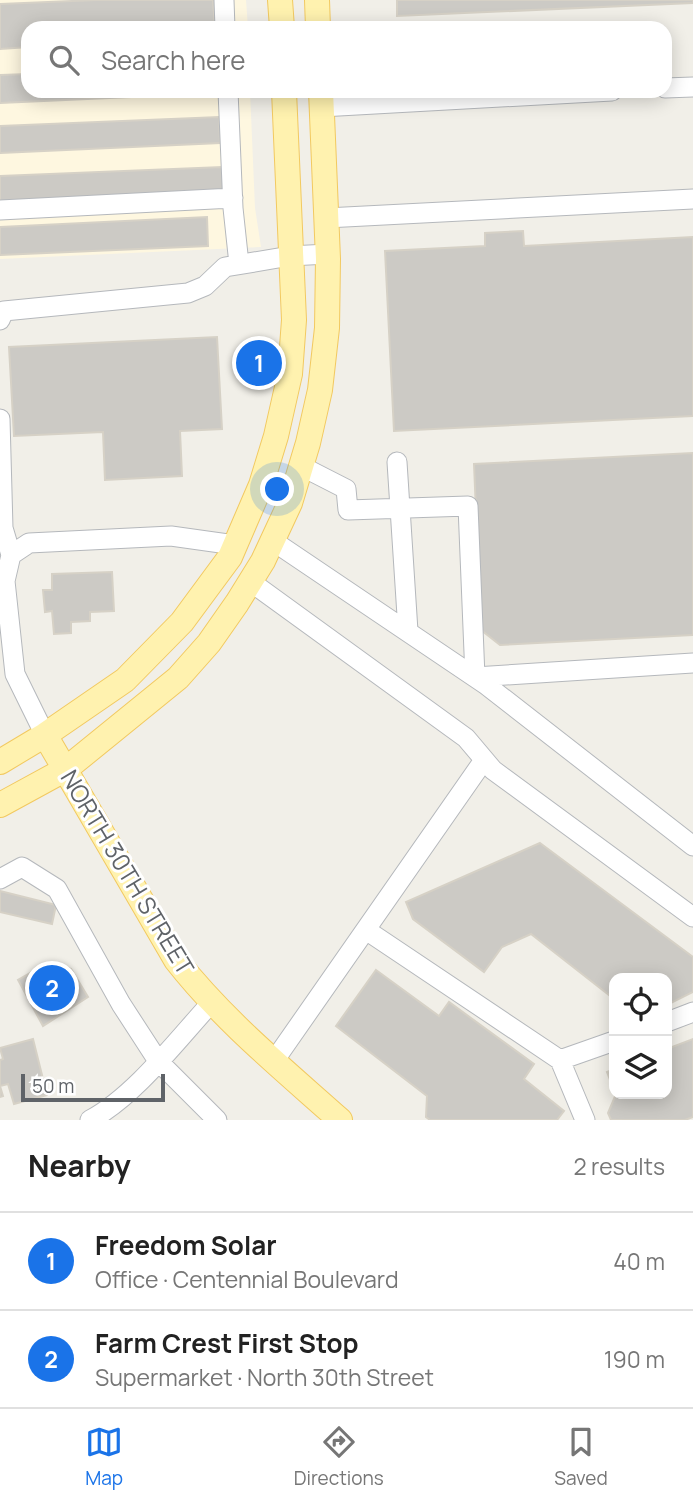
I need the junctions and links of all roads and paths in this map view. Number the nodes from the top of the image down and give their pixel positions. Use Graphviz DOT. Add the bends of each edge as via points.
graph roads {
  1 [pos="224,0"];
  2 [pos="280,0"];
  3 [pos="317,0"];
  4 [pos="225,21"];
  5 [pos="282,21"];
  6 [pos="318,21"];
  7 [pos="693,87"];
  8 [pos="672,88"];
  9 [pos="228,98"];
  10 [pos="284,98"];
  11 [pos="357,98"];
  12 [pos="321,99"];
  13 [pos="233,198"];
  14 [pos="693,199"];
  15 [pos="0,209"];
  16 [pos="327,218"];
  17 [pos="328,254"];
  18 [pos="291,256"];
  19 [pos="239,264"];
  20 [pos="0,320"];
  21 [pos="0,419"];
  22 [pos="397,462"];
  23 [pos="301,466"];
  24 [pos="1,500"];
  25 [pos="400,509"];
  26 [pos="273,541"];
  27 [pos="235,545"];
  28 [pos="7,560"];
  29 [pos="251,582"];
  30 [pos="408,632"];
  31 [pos="693,663"];
  32 [pos="475,677"];
  33 [pos="45,735"];
  34 [pos="484,760"];
  35 [pos="0,762"];
  36 [pos="66,769"];
  37 [pos="0,805"];
  38 [pos="693,846"];
  39 [pos="0,879"];
  40 [pos="693,917"];
  41 [pos="366,930"];
  42 [pos="212,1002"];
  43 [pos="693,1012"];
  44 [pos="672,1020"];
  45 [pos="609,1043"];
  46 [pos="561,1060"];
  47 [pos="158,1061"];
  48 [pos="274,1061"];
  49 [pos="90,1120"];
  50 [pos="218,1120"];
  51 [pos="340,1120"];
  52 [pos="585,1120"];
  1 -- 4 [label="street"];
  2 -- 5 [label="main road"];
  3 -- 6 [label="main road"];
  7 -- 8 [label="street"];
  9 -- 13 [label="street"];
  10 -- 18 [label="main road"];
  11 -- 12 [label="street"];
  12 -- 16 [label="main road"];
  13 -- 15 [label="street"];
  13 -- 19 [label="street"];
  14 -- 16 [label="street"];
  16 -- 17 [label="main road"];
  17 -- 18 [label="street"];
  17 -- 23 [label="main road" via="320,390"];
  18 -- 19 [label="street"];
  18 -- 27 [label="main road" via="294,320 290,374 269,461"];
  19 -- 20 [label="street" via="225,267 205,286 188,293 4,311"];
  21 -- 24 [label="street"];
  22 -- 25 [label="street"];
  23 -- 25 [label="street" via="346,489 348,510"];
  23 -- 26 [label="main road"];
  24 -- 28 [label="street"];
  25 -- 30 [label="street"];
  25 -- 32 [label="street" via="468,506"];
  26 -- 29 [label="main road"];
  26 -- 30 [label="street"];
  27 -- 28 [label="street" via="171,537 29,543"];
  27 -- 33 [label="main road" via="182,622 125,680"];
  28 -- 33 [label="street" via="15,674"];
  29 -- 34 [label="street" via="466,738"];
  29 -- 36 [label="main road" via="178,678"];
  30 -- 32 [label="street"];
  31 -- 32 [label="street"];
  32 -- 38 [label="street"];
  33 -- 35 [label="main road"];
  33 -- 36 [label="main road, NORTH 30TH STREET"];
  34 -- 40 [label="street"];
  34 -- 41 [label="street"];
  36 -- 37 [label="main road"];
  36 -- 42 [label="main road, NORTH 30TH STREET" via="176,960"];
  39 -- 47 [label="street" via="22,867 57,889"];
  41 -- 46 [label="street"];
  41 -- 48 [label="street"];
  42 -- 47 [label="street"];
  42 -- 48 [label="main road, NORTH 30TH STREET"];
  43 -- 44 [label="street"];
  45 -- 46 [label="street"];
  46 -- 52 [label="street"];
  47 -- 49 [label="street" via="107,1111"];
  47 -- 50 [label="street"];
  48 -- 51 [label="main road, NORTH 30TH STREET"];
}
